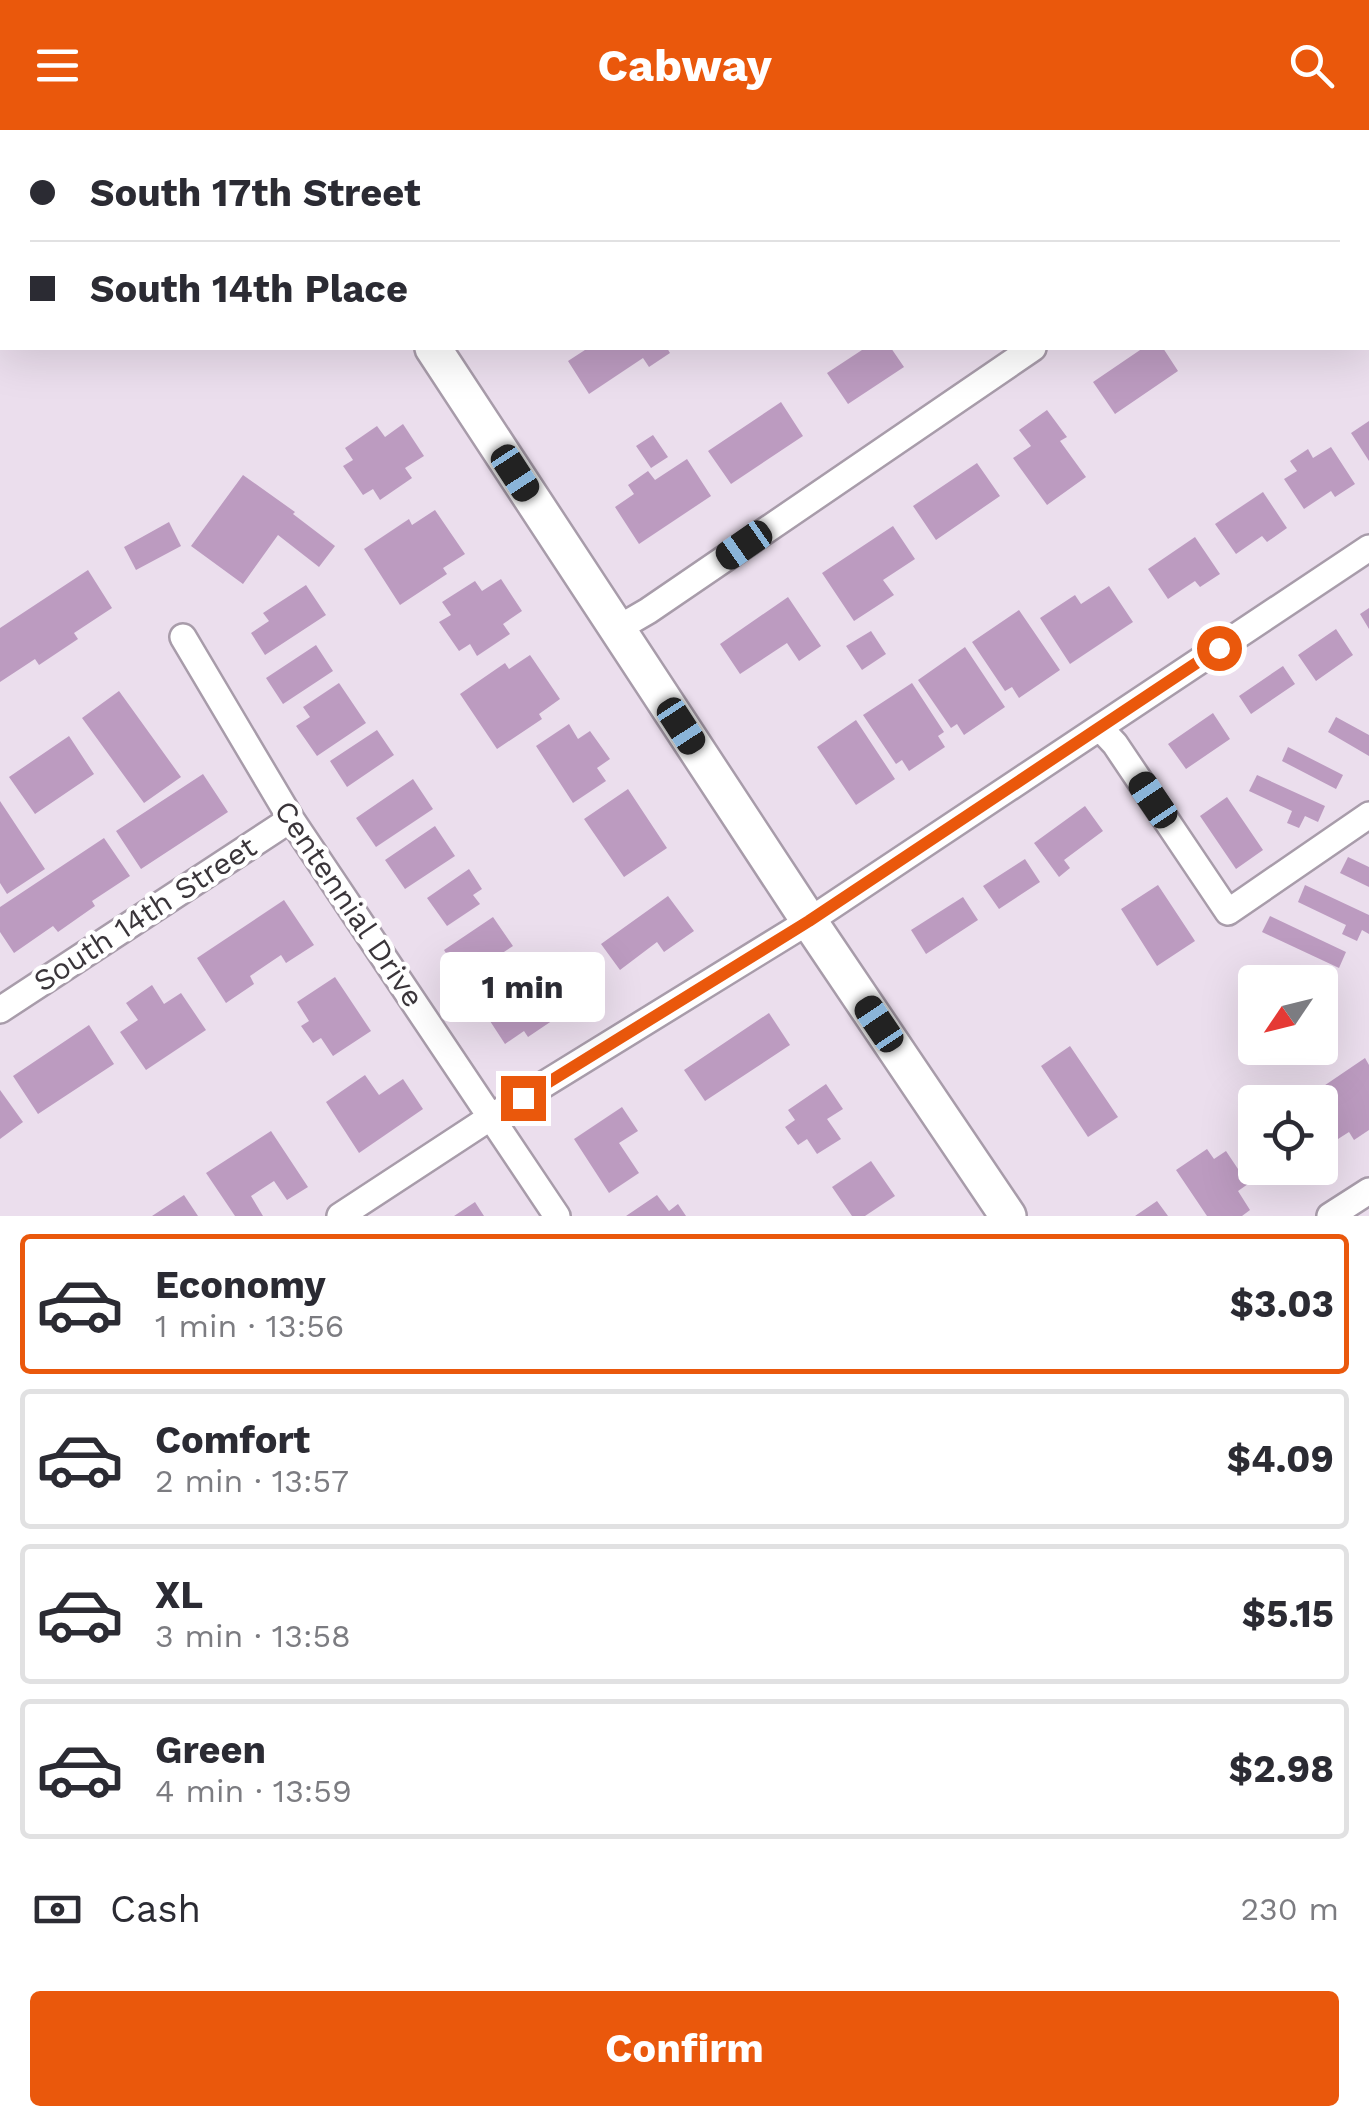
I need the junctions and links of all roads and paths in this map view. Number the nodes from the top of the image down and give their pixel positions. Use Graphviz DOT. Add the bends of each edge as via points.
graph roads {
  1 [pos="434,350"];
  2 [pos="1030,350"];
  3 [pos="1369,548"];
  4 [pos="617,629"];
  5 [pos="184,637"];
  6 [pos="1100,728"];
  7 [pos="1369,816"];
  8 [pos="290,818"];
  9 [pos="809,921"];
  10 [pos="0,1010"];
  11 [pos="491,1117"];
  12 [pos="1369,1191"];
  13 [pos="340,1216"];
  14 [pos="557,1216"];
  15 [pos="1008,1216"];
  16 [pos="1330,1216"];
  1 -- 4 [label="main road"];
  2 -- 4 [label="street"];
  3 -- 6 [label="street"];
  4 -- 9 [label="main road"];
  5 -- 8 [label="street, Centennial Drive"];
  6 -- 7 [label="street" via="1228,912"];
  6 -- 9 [label="street"];
  8 -- 10 [label="street, South 14th Street"];
  8 -- 11 [label="street, Centennial Drive"];
  9 -- 11 [label="street"];
  9 -- 15 [label="main road"];
  11 -- 13 [label="street"];
  11 -- 14 [label="street, Centennial Drive"];
  12 -- 16 [label="street"];
}
